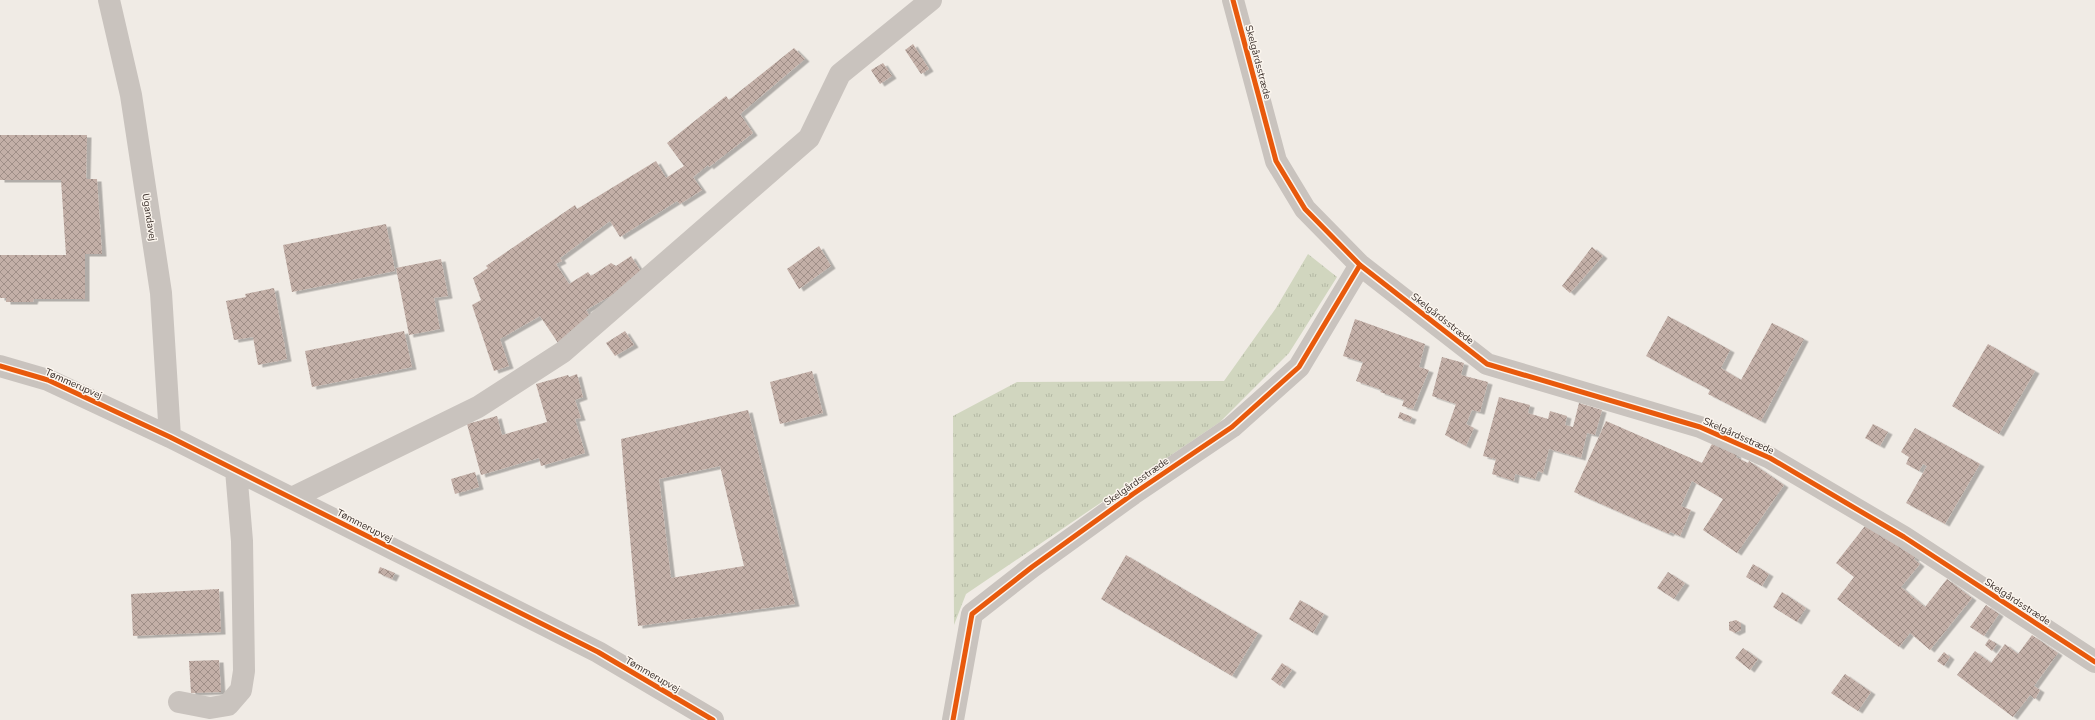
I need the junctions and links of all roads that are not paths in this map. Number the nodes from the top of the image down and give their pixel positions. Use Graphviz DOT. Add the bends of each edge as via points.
graph roads {
  1 [pos="110,0"];
  2 [pos="931,0"];
  3 [pos="1233,0"];
  4 [pos="1360,265"];
  5 [pos="0,366"];
  6 [pos="170,437"];
  7 [pos="236,470"];
  8 [pos="292,498"];
  9 [pos="2095,662"];
  10 [pos="179,702"];
  11 [pos="714,720"];
  12 [pos="953,720"];
  1 -- 6 [label="street, Ugandavej" via="131,95 161,293"];
  2 -- 8 [label="street" via="840,74 808,138 563,352 478,407"];
  3 -- 4 [label="street, Skelgårdsstræde" via="1276,161 1305,209"];
  4 -- 9 [label="street, Skelgårdsstræde" via="1487,364 1700,427 1770,458 1904,537"];
  4 -- 12 [label="street, Skelgårdsstræde" via="1299,367 1232,427 1120,503 972,614"];
  5 -- 6 [label="street, Tømmerupvej" via="48,380"];
  6 -- 7 [label="street, Tømmerupvej"];
  7 -- 8 [label="street, Tømmerupvej"];
  7 -- 10 [label="street" via="242,541 244,672 241,690 228,705 210,708"];
  8 -- 11 [label="street, Tømmerupvej" via="598,652"];
}
